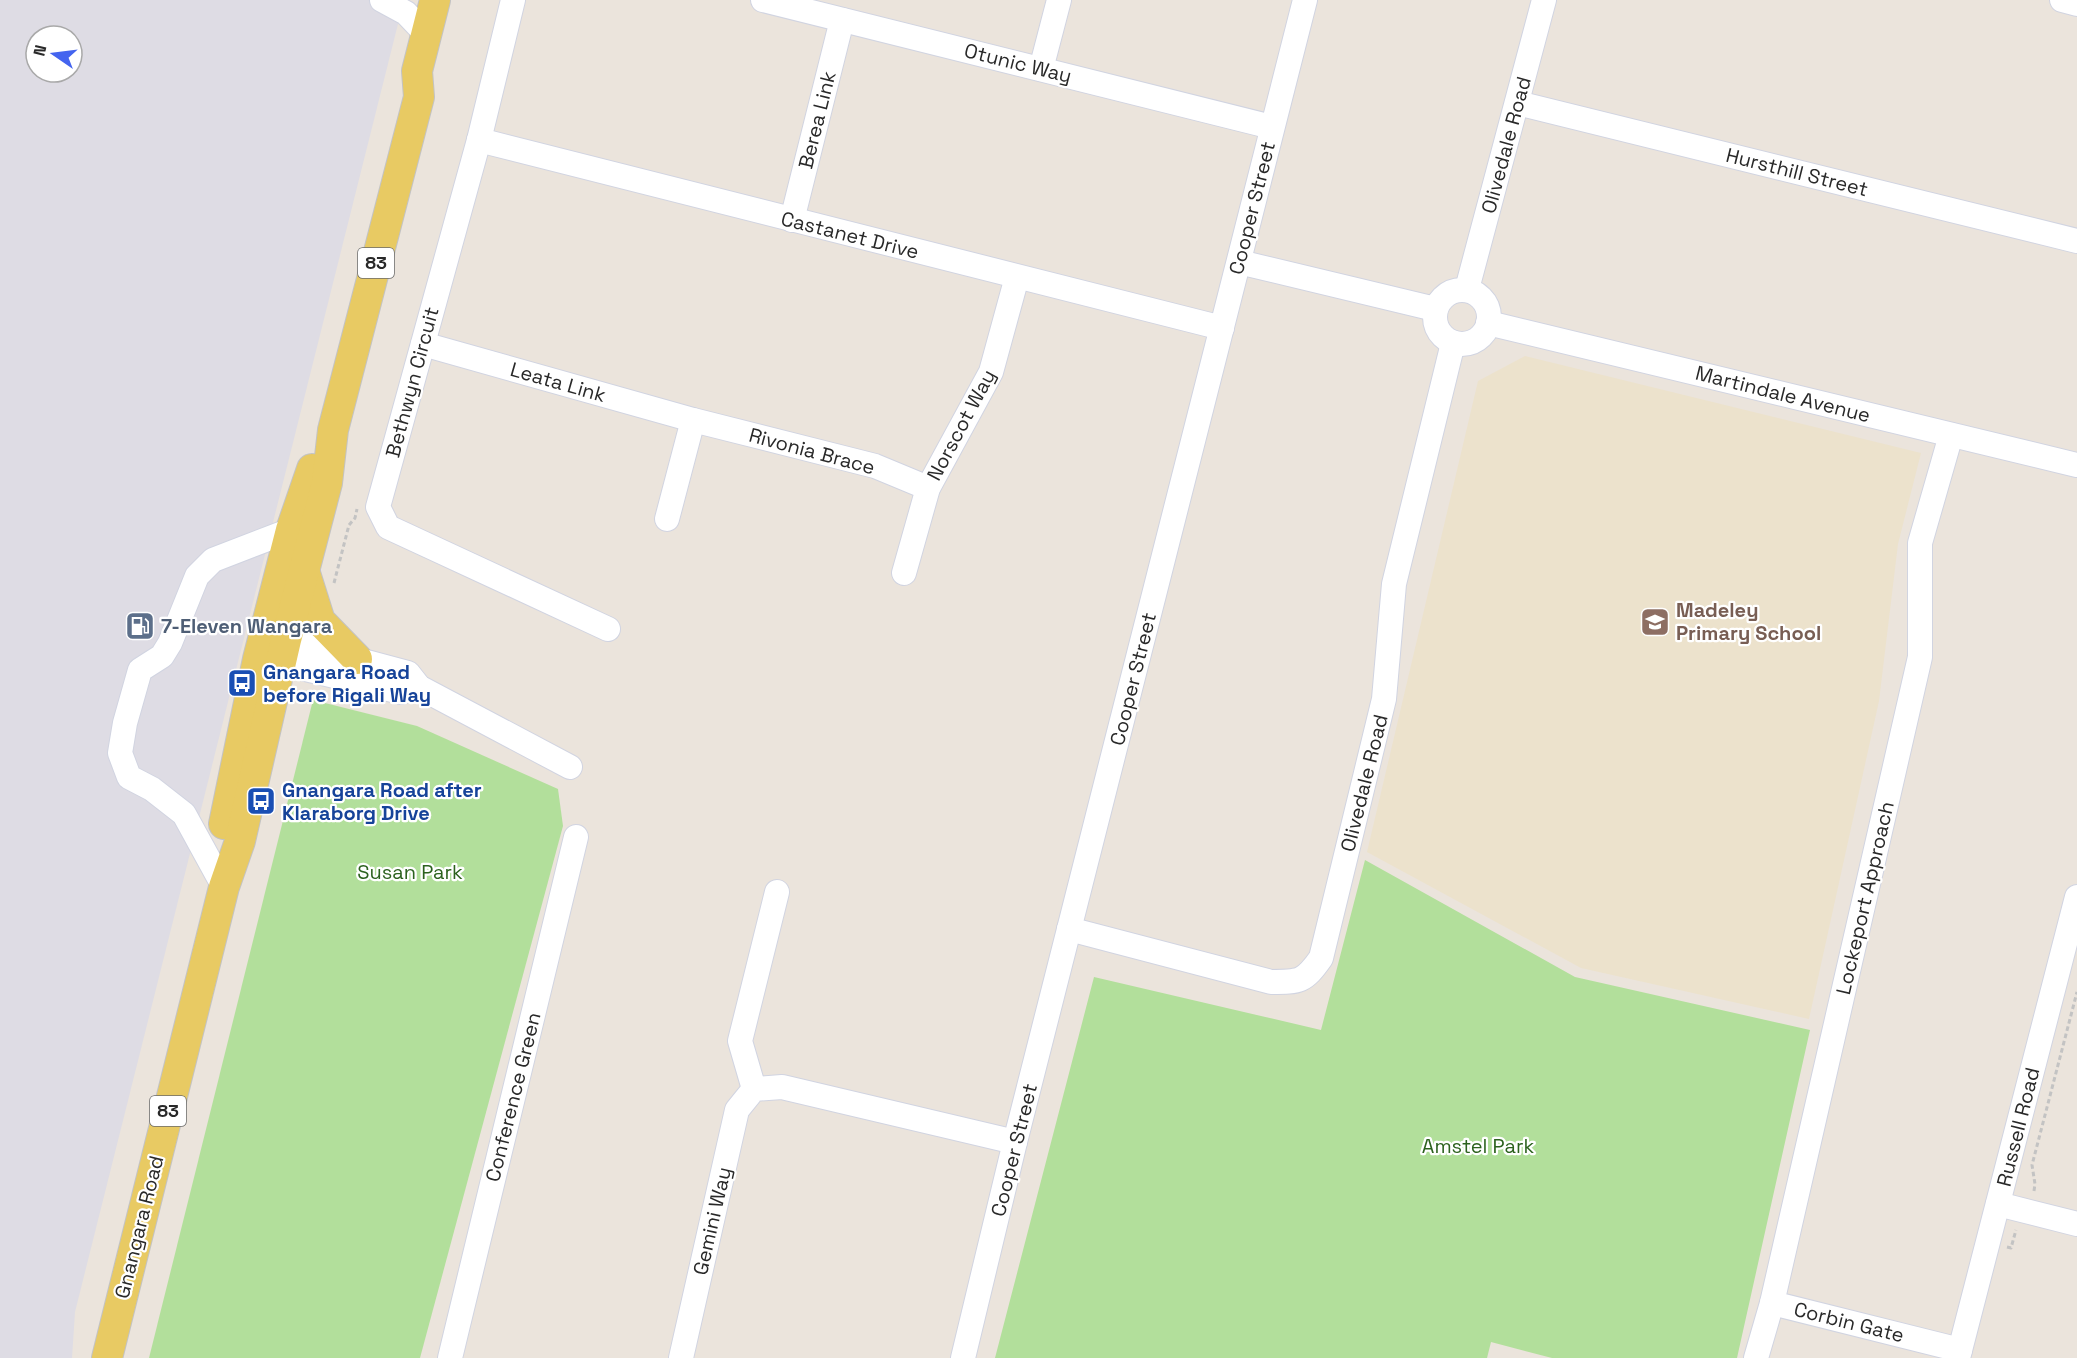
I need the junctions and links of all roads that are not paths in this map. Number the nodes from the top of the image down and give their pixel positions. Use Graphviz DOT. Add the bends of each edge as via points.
graph roads {
  1 [pos="382,0"];
  2 [pos="435,0"];
  3 [pos="455,0"];
  4 [pos="513,0"];
  5 [pos="763,0"];
  6 [pos="1059,0"];
  7 [pos="1305,0"];
  8 [pos="1544,0"];
  9 [pos="2062,0"];
  10 [pos="2077,4"];
  11 [pos="842,20"];
  12 [pos="426,34"];
  13 [pos="1041,69"];
  14 [pos="419,97"];
  15 [pos="1517,103"];
  16 [pos="1272,127"];
  17 [pos="479,140"];
  18 [pos="792,220"];
  19 [pos="2077,241"];
  20 [pos="1239,262"];
  21 [pos="1017,277"];
  22 [pos="1467,289"];
  23 [pos="1435,309"];
  24 [pos="1488,323"];
  25 [pos="1222,328"];
  26 [pos="1453,343"];
  27 [pos="423,344"];
  28 [pos="693,420"];
  29 [pos="333,430"];
  30 [pos="1952,435"];
  31 [pos="2077,465"];
  32 [pos="928,488"];
  33 [pos="667,519"];
  34 [pos="291,530"];
  35 [pos="304,570"];
  36 [pos="904,573"];
  37 [pos="608,629"];
  38 [pos="272,649"];
  39 [pos="357,659"];
  40 [pos="419,687"];
  41 [pos="570,767"];
  42 [pos="576,837"];
  43 [pos="224,887"];
  44 [pos="777,892"];
  45 [pos="2077,897"];
  46 [pos="1069,929"];
  47 [pos="754,1089"];
  48 [pos="1015,1142"];
  49 [pos="1998,1204"];
  50 [pos="2077,1224"];
  51 [pos="1772,1303"];
  52 [pos="1959,1354"];
  53 [pos="107,1358"];
  54 [pos="450,1358"];
  55 [pos="681,1358"];
  56 [pos="963,1358"];
  57 [pos="1756,1358"];
  1 -- 12 [label="street" via="406,13"];
  2 -- 12 [label="main road, Gnangara Road / 83"];
  3 -- 14 [label="main road, Gnangara Road / 83" via="436,74"];
  4 -- 17 [label="street, Bethwyn Circuit"];
  5 -- 11 [label="street, Otunic Way"];
  6 -- 13 [label="street"];
  7 -- 16 [label="street, Cooper Street"];
  8 -- 15 [label="street, Olivedale Road"];
  9 -- 10 [label="street"];
  11 -- 13 [label="street, Otunic Way"];
  11 -- 18 [label="street, Berea Link"];
  12 -- 14 [label="main road, Gnangara Road / 83" via="417,71"];
  13 -- 16 [label="street, Otunic Way"];
  14 -- 29 [label="main road, Gnangara Road / 83"];
  15 -- 19 [label="street, Hursthill Street"];
  15 -- 22 [label="street, Olivedale Road"];
  16 -- 20 [label="street, Cooper Street"];
  17 -- 18 [label="street, Castanet Drive"];
  17 -- 27 [label="street, Bethwyn Circuit"];
  18 -- 21 [label="street, Castanet Drive"];
  20 -- 23 [label="street"];
  20 -- 25 [label="street, Cooper Street"];
  21 -- 25 [label="street, Castanet Drive"];
  21 -- 32 [label="street, Norscot Way" via="992,372"];
  22 -- 23 [label="street" via="1446,294"];
  22 -- 24 [label="street" via="1484,300"];
  23 -- 26 [label="street" via="1438,331"];
  24 -- 26 [label="street" via="1478,339"];
  24 -- 30 [label="street, Martindale Avenue"];
  25 -- 46 [label="street, Cooper Street"];
  26 -- 46 [label="street, Olivedale Road" via="1394,584 1384,699 1322,958 1309,976 1290,982 1270,982"];
  27 -- 28 [label="street, Leata Link"];
  27 -- 37 [label="street, Bethwyn Circuit" via="378,507 388,527"];
  28 -- 32 [label="street, Rivonia Brace" via="875,466"];
  28 -- 33 [label="street"];
  29 -- 34 [label="main road, Gnangara Road / 83" via="308,476"];
  29 -- 35 [label="main road, Gnangara Road / 83" via="327,483"];
  30 -- 31 [label="street, Martindale Avenue"];
  30 -- 51 [label="street, Lockeport Approach" via="1920,543 1920,657"];
  32 -- 36 [label="street, Norscot Way"];
  34 -- 38 [label="main road, Gnangara Road / 83"];
  34 -- 43 [label="street" via="213,560 197,576 170,643 162,656 140,670 125,723 120,753 129,777 153,789 184,814"];
  35 -- 38 [label="main road, Gnangara Road / 83"];
  35 -- 39 [label="main road" via="320,621"];
  38 -- 39 [label="street"];
  38 -- 40 [label="street" via="401,693"];
  38 -- 43 [label="main road, Gnangara Road / 83" via="240,841"];
  39 -- 40 [label="street" via="408,673"];
  40 -- 41 [label="street"];
  42 -- 54 [label="street, Conference Green"];
  43 -- 53 [label="main road, Gnangara Road / 83"];
  44 -- 47 [label="street" via="740,1041"];
  45 -- 49 [label="street, Russell Road"];
  46 -- 48 [label="street, Cooper Street"];
  47 -- 48 [label="street" via="782,1087"];
  47 -- 55 [label="street, Gemini Way" via="737,1110"];
  48 -- 56 [label="street, Cooper Street"];
  49 -- 50 [label="street"];
  49 -- 52 [label="street, Russell Road"];
  51 -- 52 [label="street, Corbin Gate"];
  51 -- 57 [label="street, Lockeport Approach"];
}
